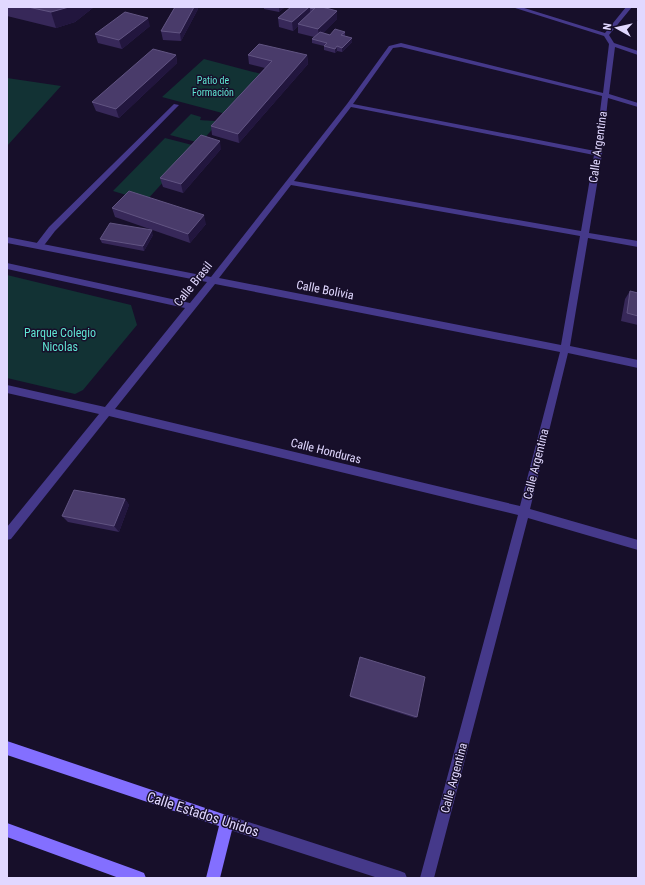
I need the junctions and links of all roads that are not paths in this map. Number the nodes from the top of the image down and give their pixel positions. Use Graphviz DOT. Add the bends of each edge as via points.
graph roads {
  1 [pos="515,7"];
  2 [pos="629,7"];
  3 [pos="606,35"];
  4 [pos="612,44"];
  5 [pos="638,53"];
  6 [pos="605,95"];
  7 [pos="176,105"];
  8 [pos="349,105"];
  9 [pos="638,106"];
  10 [pos="598,154"];
  11 [pos="289,182"];
  12 [pos="585,235"];
  13 [pos="7,240"];
  14 [pos="638,244"];
  15 [pos="39,246"];
  16 [pos="7,266"];
  17 [pos="213,280"];
  18 [pos="191,306"];
  19 [pos="565,349"];
  20 [pos="638,364"];
  21 [pos="7,389"];
  22 [pos="106,411"];
  23 [pos="524,512"];
  24 [pos="7,535"];
  25 [pos="638,545"];
  26 [pos="7,748"];
  27 [pos="227,822"];
  28 [pos="7,830"];
  29 [pos="139,878"];
  30 [pos="213,878"];
  31 [pos="400,878"];
  32 [pos="428,878"];
  1 -- 3 [label="street"];
  2 -- 3 [label="street"];
  3 -- 4 [label="street"];
  4 -- 5 [label="street"];
  4 -- 6 [label="street, Calle Argentina"];
  6 -- 8 [label="street, Calle Brasil" via="401,45 390,48"];
  6 -- 9 [label="street"];
  6 -- 10 [label="street, Calle Argentina"];
  7 -- 15 [label="street" via="52,229"];
  8 -- 10 [label="street"];
  8 -- 11 [label="street, Calle Brasil"];
  10 -- 12 [label="street, Calle Argentina"];
  11 -- 12 [label="street"];
  11 -- 17 [label="street, Calle Brasil"];
  12 -- 14 [label="street"];
  12 -- 19 [label="street, Calle Argentina"];
  13 -- 15 [label="street, Calle Bolivia"];
  15 -- 17 [label="street, Calle Bolivia"];
  16 -- 18 [label="street"];
  17 -- 18 [label="street, Calle Brasil"];
  17 -- 19 [label="street, Calle Bolivia"];
  18 -- 22 [label="street, Calle Brasil"];
  19 -- 20 [label="street, Calle Bolivia"];
  19 -- 23 [label="street, Calle Argentina"];
  21 -- 22 [label="street, Calle Honduras"];
  22 -- 23 [label="street, Calle Honduras"];
  22 -- 24 [label="street, Calle Brasil"];
  23 -- 25 [label="street, Calle Honduras"];
  23 -- 32 [label="street, Calle Argentina"];
  26 -- 27 [label="main road, Calle Estados Unidos"];
  27 -- 30 [label="main road"];
  27 -- 31 [label="street, Calle Estados Unidos"];
  28 -- 29 [label="main road"];
}
